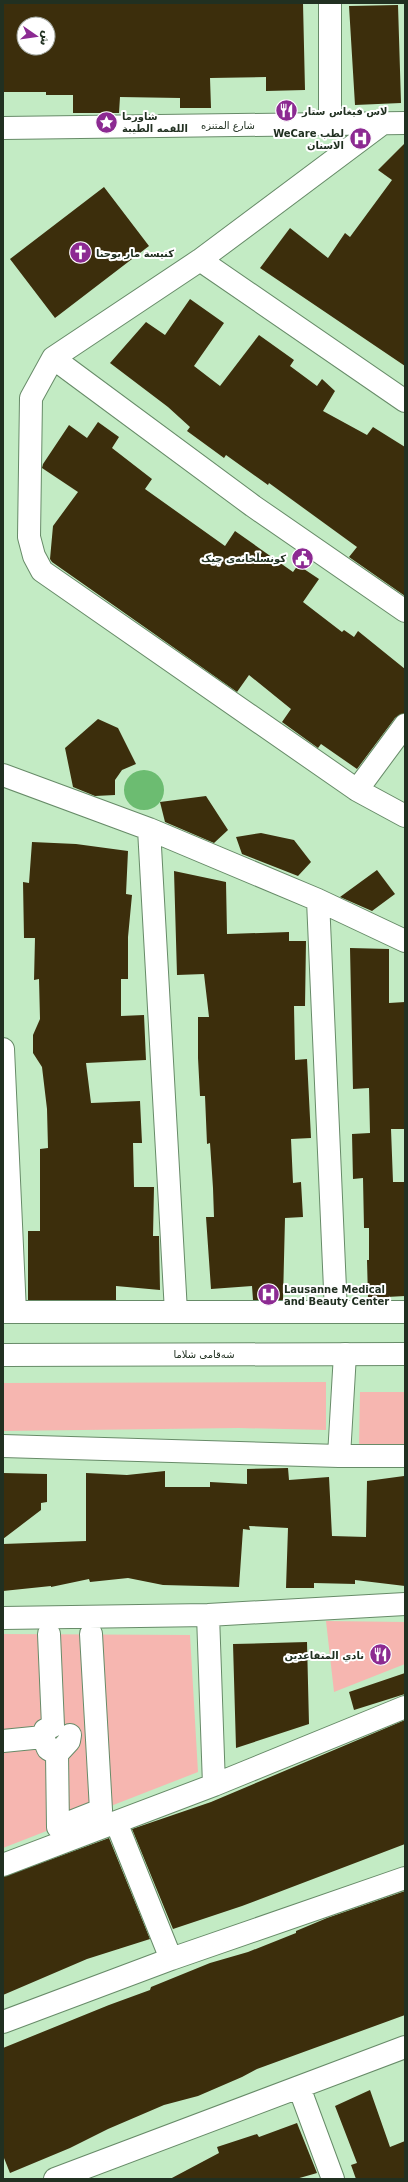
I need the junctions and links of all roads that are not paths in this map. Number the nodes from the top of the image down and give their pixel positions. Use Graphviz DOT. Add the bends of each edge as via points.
graph roads {
  1 [pos="330,3"];
  2 [pos="405,123"];
  3 [pos="330,124"];
  4 [pos="382,124"];
  5 [pos="3,128"];
  6 [pos="200,260"];
  7 [pos="53,358"];
  8 [pos="405,401"];
  9 [pos="405,611"];
  10 [pos="405,726"];
  11 [pos="3,775"];
  12 [pos="357,790"];
  13 [pos="405,816"];
  14 [pos="149,829"];
  15 [pos="318,900"];
  16 [pos="405,941"];
  17 [pos="3,1049"];
  18 [pos="9,1312"];
  19 [pos="176,1312"];
  20 [pos="336,1312"];
  21 [pos="405,1312"];
  22 [pos="345,1354"];
  23 [pos="405,1354"];
  24 [pos="3,1355"];
  25 [pos="3,1446"];
  26 [pos="338,1456"];
  27 [pos="405,1456"];
  28 [pos="405,1604"];
  29 [pos="208,1615"];
  30 [pos="3,1618"];
  31 [pos="49,1634"];
  32 [pos="91,1634"];
  33 [pos="405,1707"];
  34 [pos="56,1732"];
  35 [pos="97,1735"];
  36 [pos="3,1741"];
  37 [pos="214,1785"];
  38 [pos="116,1822"];
  39 [pos="3,1865"];
  40 [pos="405,1878"];
  41 [pos="170,1959"];
  42 [pos="3,2022"];
  43 [pos="405,2047"];
  44 [pos="299,2087"];
  45 [pos="55,2179"];
  46 [pos="332,2179"];
  1 -- 3 [label="street"];
  2 -- 4 [label="street, شارع المتنزه"];
  3 -- 4 [label="street, شارع المتنزه"];
  3 -- 5 [label="street, شارع المتنزه"];
  4 -- 6 [label="street"];
  6 -- 7 [label="street"];
  6 -- 8 [label="street"];
  7 -- 9 [label="street" via="253,506"];
  7 -- 12 [label="street" via="31,398 29,537 34,556 42,571"];
  10 -- 12 [label="street"];
  11 -- 14 [label="street"];
  12 -- 13 [label="street"];
  14 -- 15 [label="street"];
  14 -- 19 [label="street"];
  15 -- 16 [label="street"];
  15 -- 20 [label="street"];
  17 -- 18 [label="street"];
  18 -- 19 [label="street"];
  19 -- 20 [label="street"];
  20 -- 21 [label="street"];
  22 -- 23 [label="street, شەقامی شلاما"];
  22 -- 24 [label="street, شەقامی شلاما"];
  22 -- 26 [label="street"];
  25 -- 26 [label="street"];
  26 -- 27 [label="street"];
  28 -- 29 [label="street"];
  29 -- 30 [label="street"];
  29 -- 37 [label="street"];
  31 -- 34 [label="street"];
  32 -- 35 [label="street"];
  33 -- 37 [label="street"];
  34 -- 35 [label="street"];
  34 -- 35 [label="street" via="48,1749 57,1754 58,1827 101,1810"];
  34 -- 36 [label="street"];
  37 -- 38 [label="street"];
  38 -- 39 [label="street"];
  38 -- 41 [label="street"];
  40 -- 41 [label="street"];
  41 -- 42 [label="street"];
  43 -- 44 [label="street"];
  44 -- 45 [label="street"];
  44 -- 46 [label="street"];
}
